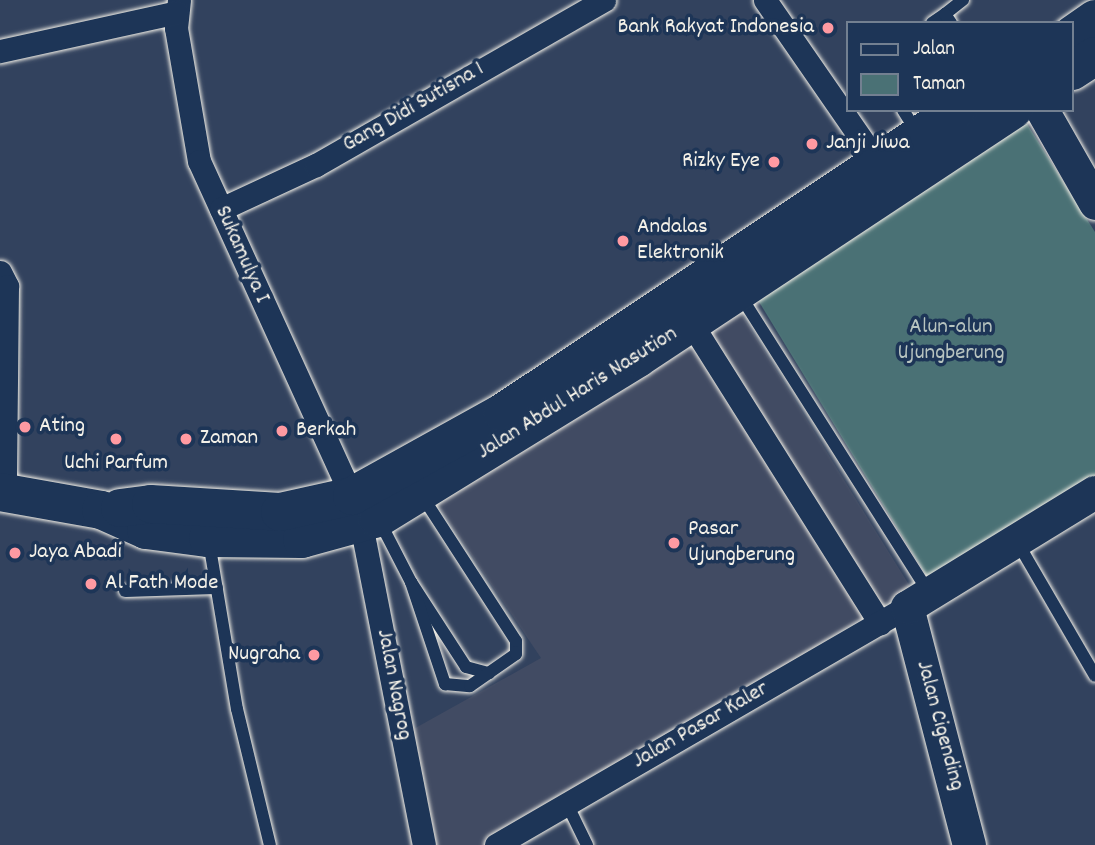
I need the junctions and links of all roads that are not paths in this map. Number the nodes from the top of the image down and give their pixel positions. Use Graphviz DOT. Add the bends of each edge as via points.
graph roads {
  1 [pos="604,0"];
  2 [pos="765,0"];
  3 [pos="962,0"];
  4 [pos="178,6"];
  5 [pos="948,18"];
  6 [pos="1095,19"];
  7 [pos="1074,34"];
  8 [pos="0,51"];
  9 [pos="1095,56"];
  10 [pos="1074,70"];
  11 [pos="949,112"];
  12 [pos="1010,112"];
  13 [pos="1043,112"];
  14 [pos="911,122"];
  15 [pos="877,162"];
  16 [pos="1095,203"];
  17 [pos="221,209"];
  18 [pos="0,272"];
  19 [pos="738,292"];
  20 [pos="691,323"];
  21 [pos="3,492"];
  22 [pos="420,492"];
  23 [pos="1095,492"];
  24 [pos="101,510"];
  25 [pos="364,513"];
  26 [pos="208,538"];
  27 [pos="1016,540"];
  28 [pos="411,582"];
  29 [pos="217,588"];
  30 [pos="125,591"];
  31 [pos="905,608"];
  32 [pos="489,673"];
  33 [pos="1095,676"];
  34 [pos="567,804"];
  35 [pos="270,845"];
  36 [pos="424,845"];
  37 [pos="496,845"];
  38 [pos="587,845"];
  39 [pos="969,845"];
  1 -- 17 [label="street, Gang Didi Sutisna 1" via="316,165"];
  2 -- 15 [label="street"];
  3 -- 5 [label="lane"];
  4 -- 8 [label="street"];
  4 -- 17 [label="street, Sukamulya I" via="199,161"];
  6 -- 7 [label="highway"];
  9 -- 10 [label="highway"];
  11 -- 14 [label="highway, Jalan Abdul Haris Nasution"];
  12 -- 19 [label="highway, Jalan Abdul Haris Nasution"];
  13 -- 16 [label="street"];
  14 -- 15 [label="highway, Jalan Abdul Haris Nasution"];
  15 -- 25 [label="highway, Jalan Abdul Haris Nasution" via="502,413"];
  17 -- 25 [label="street, Sukamulya I"];
  18 -- 21 [label="street" via="7,286"];
  19 -- 20 [label="highway, Jalan Abdul Haris Nasution"];
  19 -- 31 [label="lane"];
  20 -- 22 [label="highway, Jalan Abdul Haris Nasution"];
  20 -- 31 [label="street"];
  21 -- 24 [label="highway, Jalan Abdul Haris Nasution"];
  22 -- 25 [label="highway, Jalan Abdul Haris Nasution"];
  22 -- 32 [label="lane" via="516,641 516,654"];
  23 -- 27 [label="street"];
  24 -- 25 [label="highway, Jalan Abdul Haris Nasution" via="151,504"];
  24 -- 26 [label="highway, Jalan Abdul Haris Nasution" via="146,530"];
  25 -- 26 [label="highway, Jalan Abdul Haris Nasution" via="302,539"];
  25 -- 28 [label="lane"];
  25 -- 36 [label="street, Jalan Nagrog"];
  26 -- 29 [label="lane"];
  27 -- 31 [label="street"];
  27 -- 33 [label="lane"];
  28 -- 32 [label="lane" via="466,667"];
  28 -- 32 [label="lane" via="446,684 470,686"];
  29 -- 30 [label="lane"];
  29 -- 35 [label="lane" via="237,709"];
  31 -- 34 [label="street, Jalan Pasar Kaler"];
  31 -- 39 [label="street, Jalan Cigending"];
  34 -- 37 [label="street, Jalan Pasar Kaler"];
  34 -- 38 [label="lane"];
}
